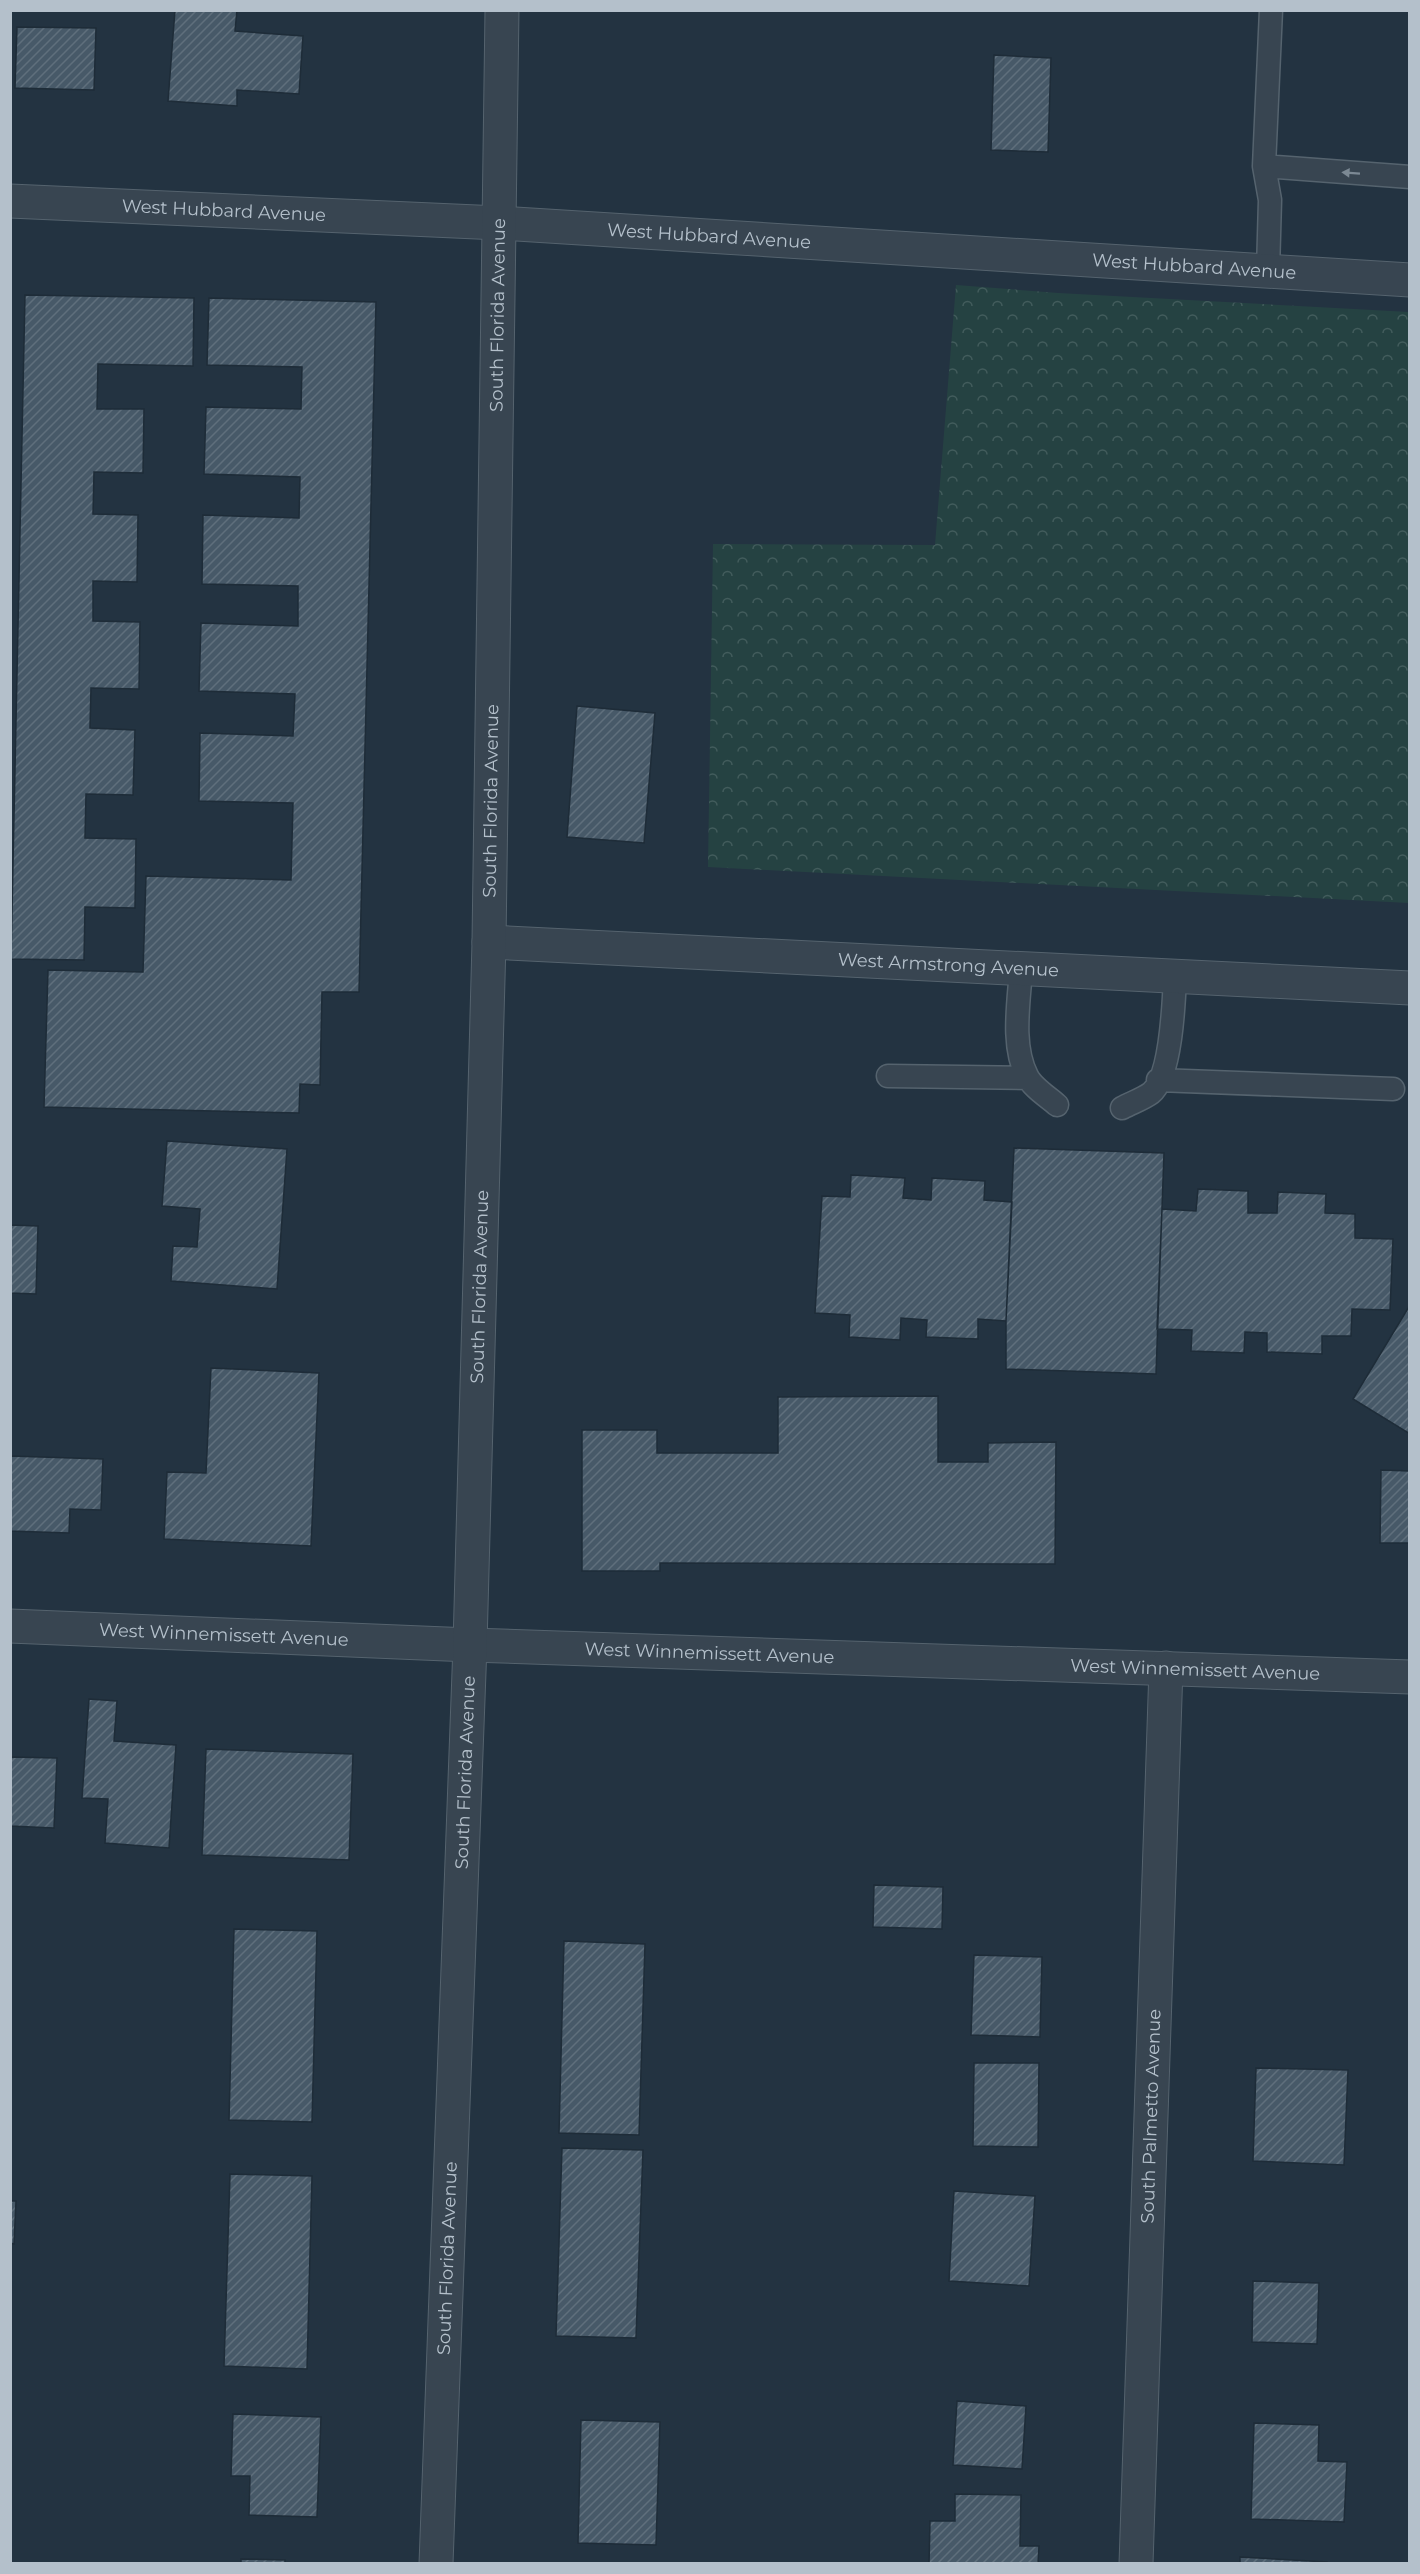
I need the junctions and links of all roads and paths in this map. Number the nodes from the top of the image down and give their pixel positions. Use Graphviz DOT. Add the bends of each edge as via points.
graph roads {
  1 [pos="502,10"];
  2 [pos="1271,10"];
  3 [pos="1264,166"];
  4 [pos="1410,177"];
  5 [pos="10,201"];
  6 [pos="499,223"];
  7 [pos="1268,271"];
  8 [pos="1410,280"];
  9 [pos="489,942"];
  10 [pos="1021,969"];
  11 [pos="1175,976"];
  12 [pos="1410,988"];
  13 [pos="888,1076"];
  14 [pos="1028,1078"];
  15 [pos="1158,1080"];
  16 [pos="1393,1089"];
  17 [pos="1057,1105"];
  18 [pos="1122,1108"];
  19 [pos="10,1626"];
  20 [pos="470,1645"];
  21 [pos="1166,1668"];
  22 [pos="1410,1677"];
  23 [pos="436,2564"];
  24 [pos="1136,2564"];
  1 -- 6 [label="street, South Florida Avenue"];
  2 -- 3 [label="lane"];
  4 -- 3 [label="lane, one-way"];
  3 -- 7 [label="lane" via="1270,200"];
  5 -- 6 [label="street, West Hubbard Avenue"];
  6 -- 7 [label="street, West Hubbard Avenue"];
  6 -- 9 [label="street, South Florida Avenue"];
  7 -- 8 [label="street, West Hubbard Avenue"];
  9 -- 10 [label="street, West Armstrong Avenue"];
  9 -- 20 [label="street, South Florida Avenue"];
  10 -- 11 [label="street, West Armstrong Avenue"];
  10 -- 14 [label="lane" via="1018,1026 1020,1057"];
  11 -- 12 [label="street, West Armstrong Avenue"];
  11 -- 15 [label="lane" via="1174,1020 1166,1062"];
  13 -- 14 [label="lane"];
  14 -- 17 [label="lane"];
  15 -- 16 [label="lane"];
  15 -- 18 [label="lane" via="1153,1092"];
  19 -- 20 [label="street, West Winnemissett Avenue"];
  20 -- 21 [label="street, West Winnemissett Avenue"];
  20 -- 23 [label="street, South Florida Avenue"];
  21 -- 22 [label="street, West Winnemissett Avenue"];
  21 -- 24 [label="street, South Palmetto Avenue"];
}
